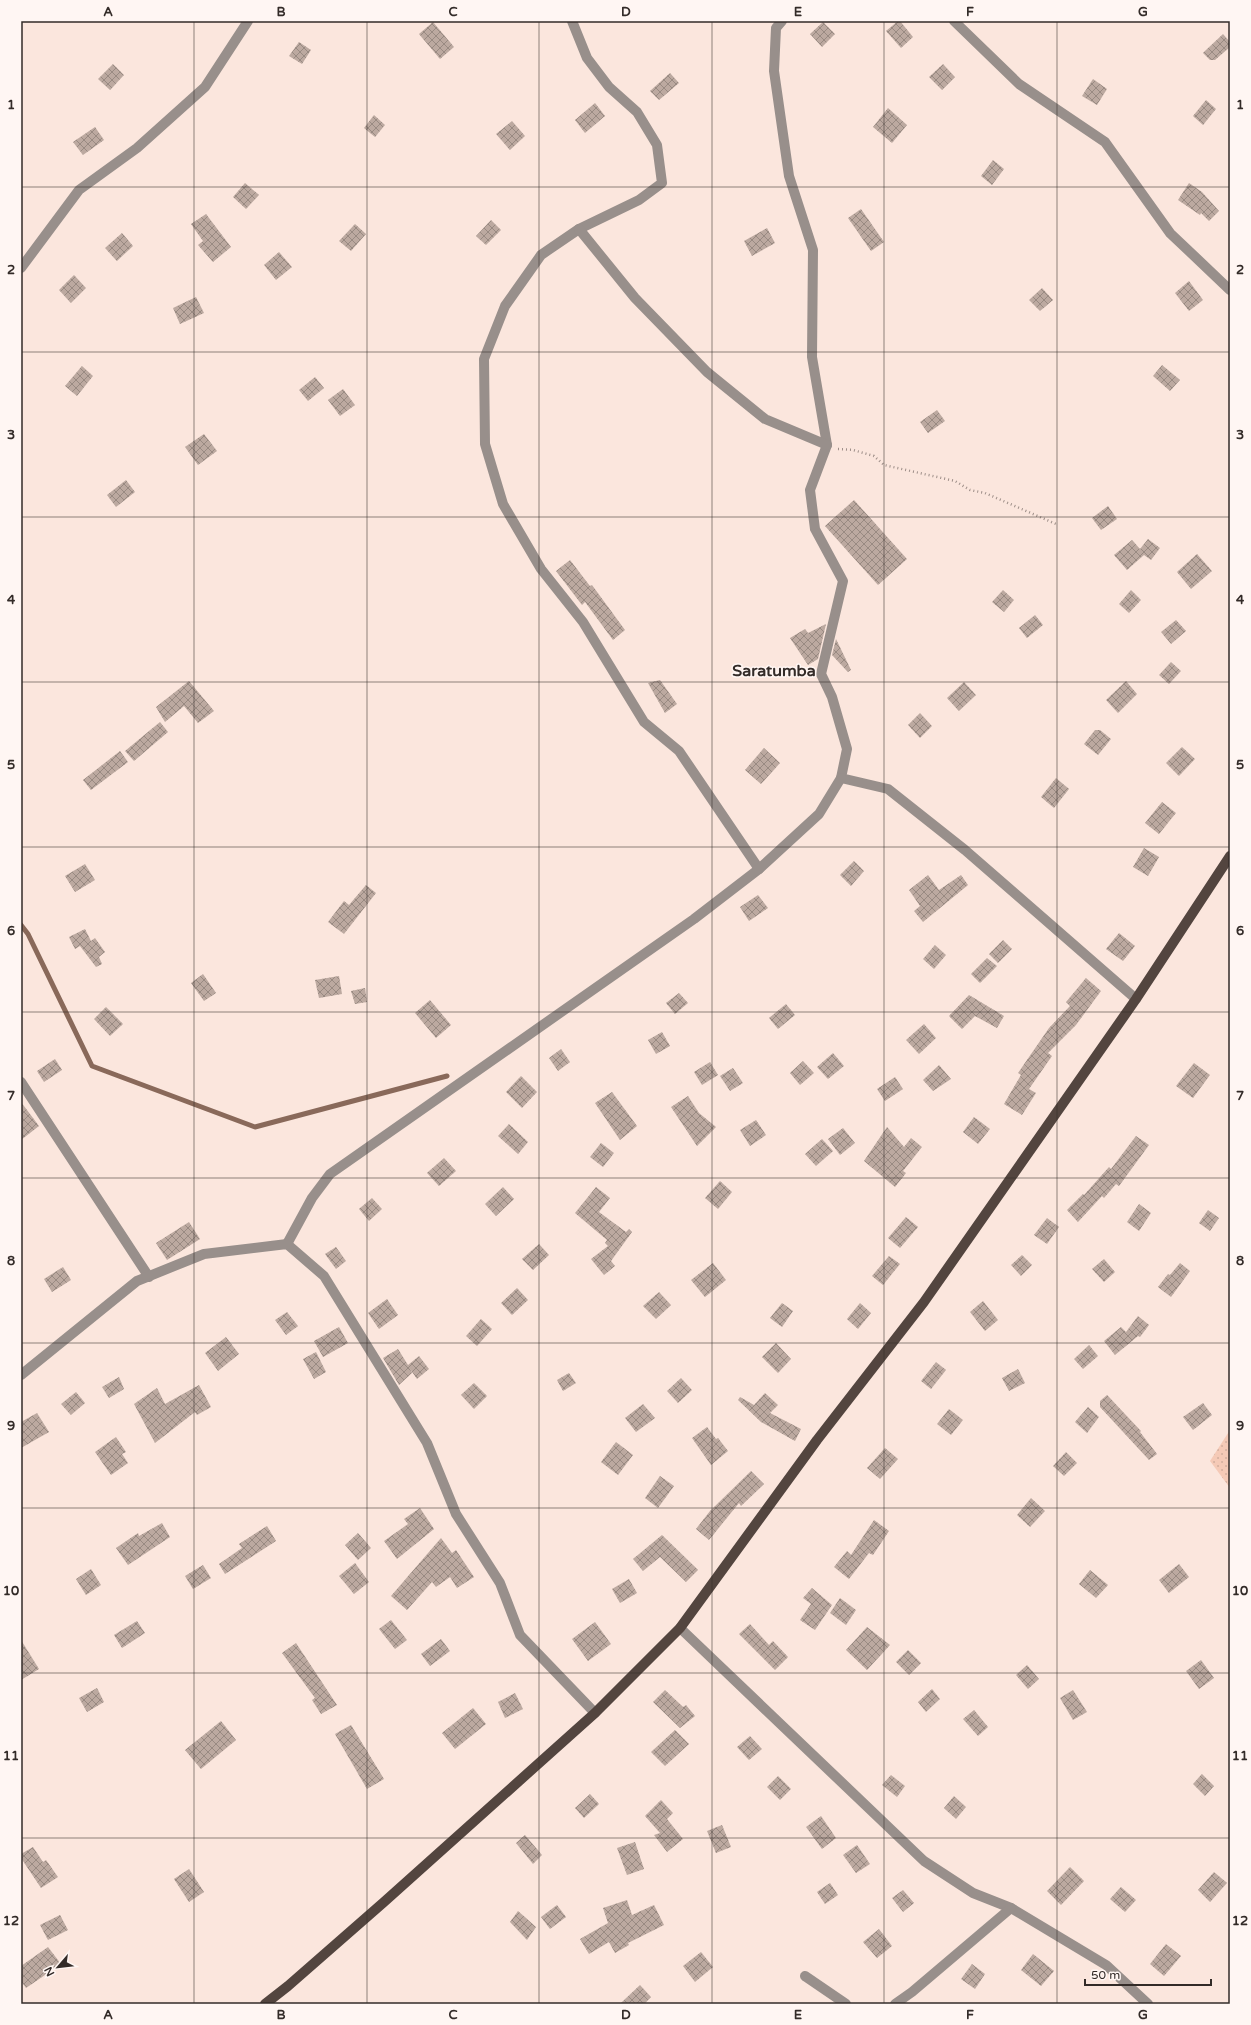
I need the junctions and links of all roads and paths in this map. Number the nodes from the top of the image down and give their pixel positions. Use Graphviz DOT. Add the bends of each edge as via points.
graph roads {
  1 [pos="248,21"];
  2 [pos="572,21"];
  3 [pos="782,21"];
  4 [pos="954,21"];
  5 [pos="579,229"];
  6 [pos="21,268"];
  7 [pos="1230,290"];
  8 [pos="827,445"];
  9 [pos="1056,524"];
  10 [pos="841,778"];
  11 [pos="1230,856"];
  12 [pos="759,869"];
  13 [pos="1136,999"];
  14 [pos="21,1082"];
  15 [pos="287,1244"];
  16 [pos="149,1277"];
  17 [pos="21,1375"];
  18 [pos="680,1628"];
  19 [pos="595,1712"];
  20 [pos="1011,1908"];
  21 [pos="805,1976"];
  22 [pos="265,2004"];
  23 [pos="846,2004"];
  24 [pos="895,2004"];
  25 [pos="1148,2004"];
  1 -- 6 [label="street" via="204,87 137,148 79,190"];
  2 -- 5 [label="street" via="587,58 609,87 637,112 657,145 662,183 640,200"];
  3 -- 8 [label="street" via="776,28 774,71 789,176 813,250 812,357"];
  4 -- 7 [label="street" via="1019,84 1105,142 1170,233"];
  5 -- 8 [label="street" via="635,298 707,372 765,419"];
  5 -- 12 [label="street" via="541,255 505,306 484,359 485,444 503,504 541,569 583,622 644,722 679,751"];
  8 -- 9 [label="path" via="874,456 884,465 956,481 970,490 985,493"];
  8 -- 10 [label="street" via="810,490 815,529 843,581 821,674 832,697 847,750"];
  10 -- 12 [label="street" via="819,814"];
  10 -- 13 [label="street" via="888,789 965,850"];
  11 -- 13 [label="main road"];
  12 -- 15 [label="street" via="694,919 330,1174 312,1198"];
  13 -- 18 [label="main road" via="924,1302 817,1440"];
  14 -- 16 [label="street"];
  15 -- 16 [label="street" via="204,1254"];
  15 -- 19 [label="street" via="324,1276 426,1443 456,1514 500,1583 520,1635"];
  16 -- 17 [label="street" via="137,1281"];
  18 -- 19 [label="main road"];
  18 -- 20 [label="street" via="924,1861 973,1894"];
  19 -- 22 [label="main road" via="384,1902"];
  20 -- 24 [label="street"];
  20 -- 25 [label="street" via="1106,1965"];
  21 -- 23 [label="street"];
}
